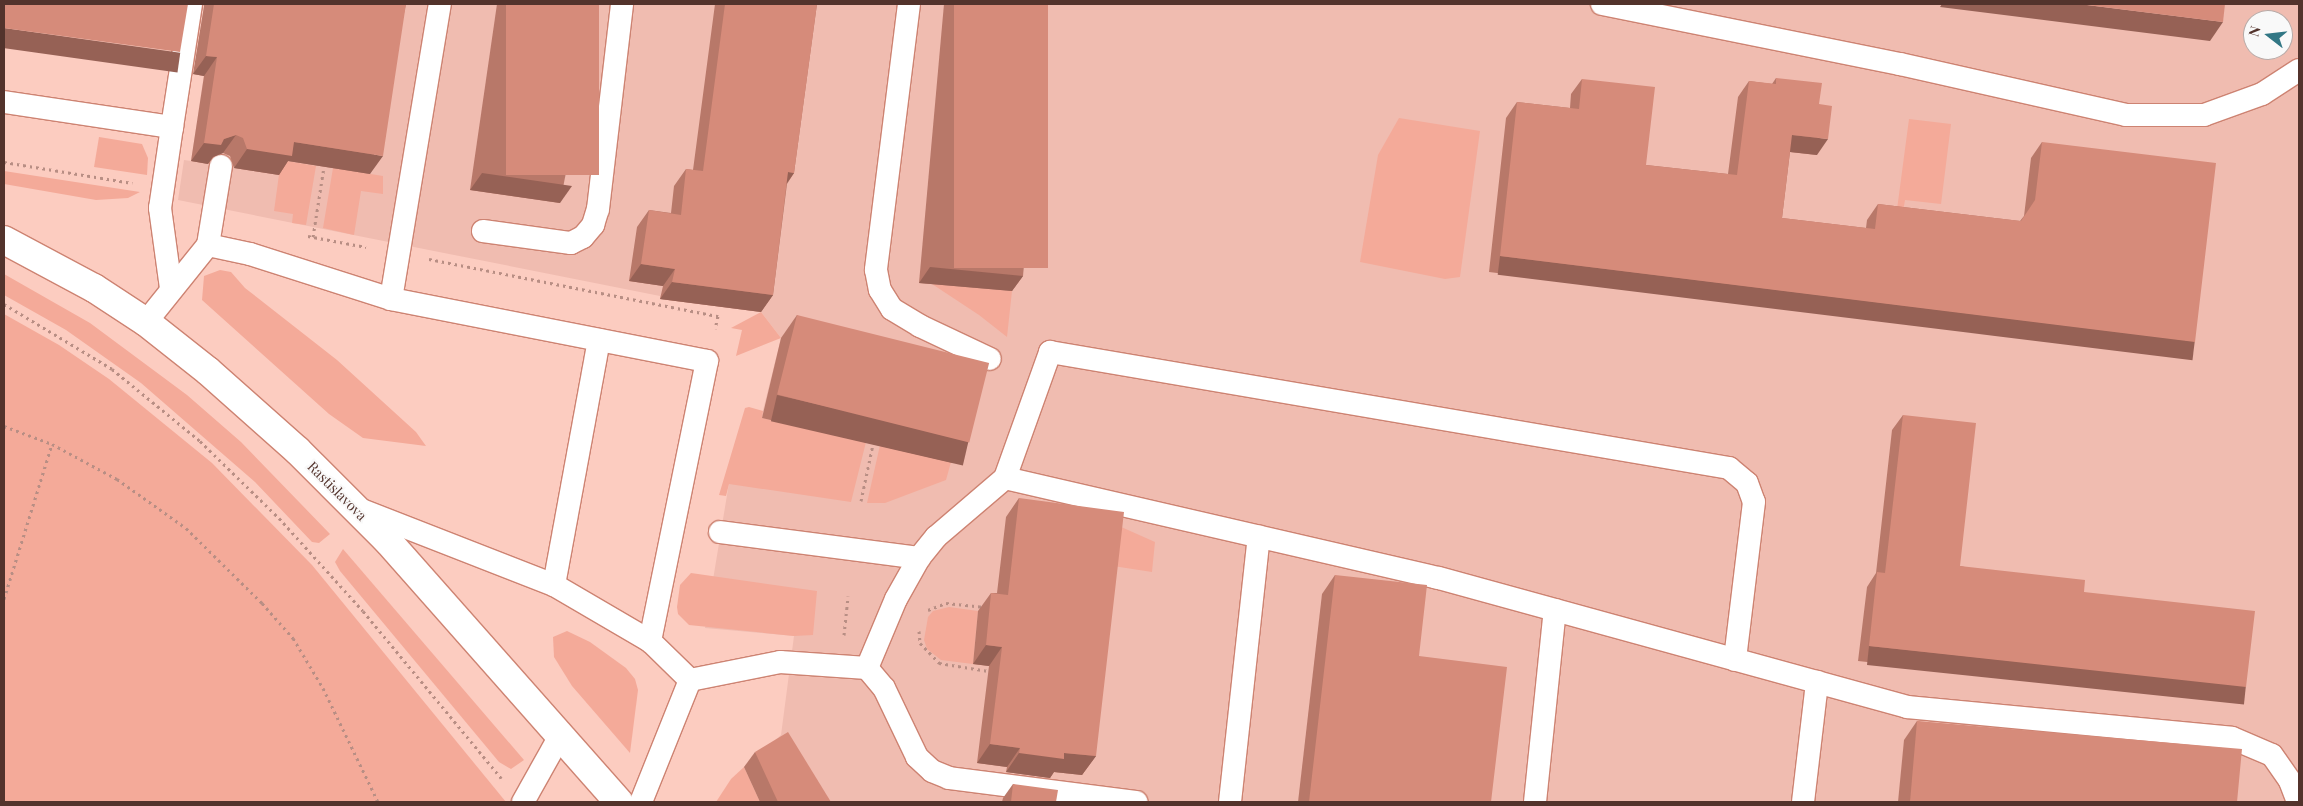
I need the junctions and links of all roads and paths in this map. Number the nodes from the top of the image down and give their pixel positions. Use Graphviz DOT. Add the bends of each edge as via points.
graph roads {
  1 [pos="191,4"];
  2 [pos="440,4"];
  3 [pos="622,4"];
  4 [pos="909,4"];
  5 [pos="1602,4"];
  6 [pos="2299,70"];
  7 [pos="4,102"];
  8 [pos="172,127"];
  9 [pos="221,166"];
  10 [pos="324,167"];
  11 [pos="483,231"];
  12 [pos="313,237"];
  13 [pos="4,240"];
  14 [pos="208,245"];
  15 [pos="171,288"];
  16 [pos="391,299"];
  17 [pos="4,304"];
  18 [pos="146,322"];
  19 [pos="599,340"];
  20 [pos="990,359"];
  21 [pos="4,426"];
  22 [pos="52,444"];
  23 [pos="873,444"];
  24 [pos="1005,478"];
  25 [pos="860,501"];
  26 [pos="354,508"];
  27 [pos="720,532"];
  28 [pos="1259,537"];
  29 [pos="919,558"];
  30 [pos="554,585"];
  31 [pos="848,596"];
  32 [pos="4,599"];
  33 [pos="995,609"];
  34 [pos="1555,610"];
  35 [pos="925,615"];
  36 [pos="920,625"];
  37 [pos="650,641"];
  38 [pos="844,642"];
  39 [pos="1735,660"];
  40 [pos="867,668"];
  41 [pos="988,671"];
  42 [pos="690,680"];
  43 [pos="1817,682"];
  44 [pos="560,734"];
  45 [pos="523,801"];
  46 [pos="378,802"];
  47 [pos="619,802"];
  48 [pos="641,802"];
  49 [pos="1136,802"];
  50 [pos="1230,802"];
  51 [pos="1535,802"];
  52 [pos="1803,802"];
  53 [pos="2298,802"];
  1 -- 8 [label="lane"];
  2 -- 16 [label="lane"];
  3 -- 11 [label="lane" via="598,209 593,225 583,237 571,243"];
  4 -- 20 [label="lane" via="876,270 880,290 892,309"];
  5 -- 6 [label="lane" via="1900,64 2126,116 2204,115 2262,94"];
  7 -- 8 [label="lane"];
  8 -- 15 [label="lane" via="160,208"];
  9 -- 14 [label="lane"];
  10 -- 12 [label="path"];
  13 -- 18 [label="street, Rastislavova" via="94,288"];
  14 -- 15 [label="lane"];
  14 -- 16 [label="lane" via="250,254"];
  15 -- 18 [label="lane"];
  16 -- 19 [label="lane"];
  17 -- 45 [label="path" via="112,369 200,441 279,518 363,611"];
  18 -- 26 [label="street, Rastislavova" via="208,371 298,451"];
  19 -- 30 [label="lane"];
  19 -- 37 [label="lane" via="707,361"];
  21 -- 22 [label="path"];
  22 -- 32 [label="path"];
  22 -- 46 [label="path" via="117,479 186,528 262,603 293,638 323,688"];
  23 -- 25 [label="path"];
  24 -- 28 [label="lane"];
  24 -- 29 [label="lane" via="936,537"];
  24 -- 39 [label="lane" via="1050,352 1729,468 1747,483 1754,502"];
  26 -- 30 [label="lane"];
  26 -- 44 [label="street, Rastislavova"];
  27 -- 29 [label="lane"];
  28 -- 34 [label="lane" via="1439,578"];
  28 -- 50 [label="lane"];
  29 -- 40 [label="lane" via="896,599"];
  30 -- 37 [label="lane"];
  31 -- 38 [label="path"];
  33 -- 35 [label="path" via="946,603 937,604"];
  34 -- 39 [label="lane"];
  34 -- 51 [label="lane"];
  36 -- 41 [label="path" via="920,643 939,663"];
  37 -- 42 [label="lane"];
  39 -- 43 [label="lane"];
  40 -- 42 [label="lane" via="780,662"];
  40 -- 49 [label="lane" via="884,688 917,757 932,771 949,778"];
  42 -- 48 [label="lane"];
  43 -- 52 [label="lane"];
  43 -- 53 [label="lane" via="1907,707 2232,738 2272,755 2290,781"];
  44 -- 45 [label="lane"];
  44 -- 47 [label="street, Rastislavova"];
}
